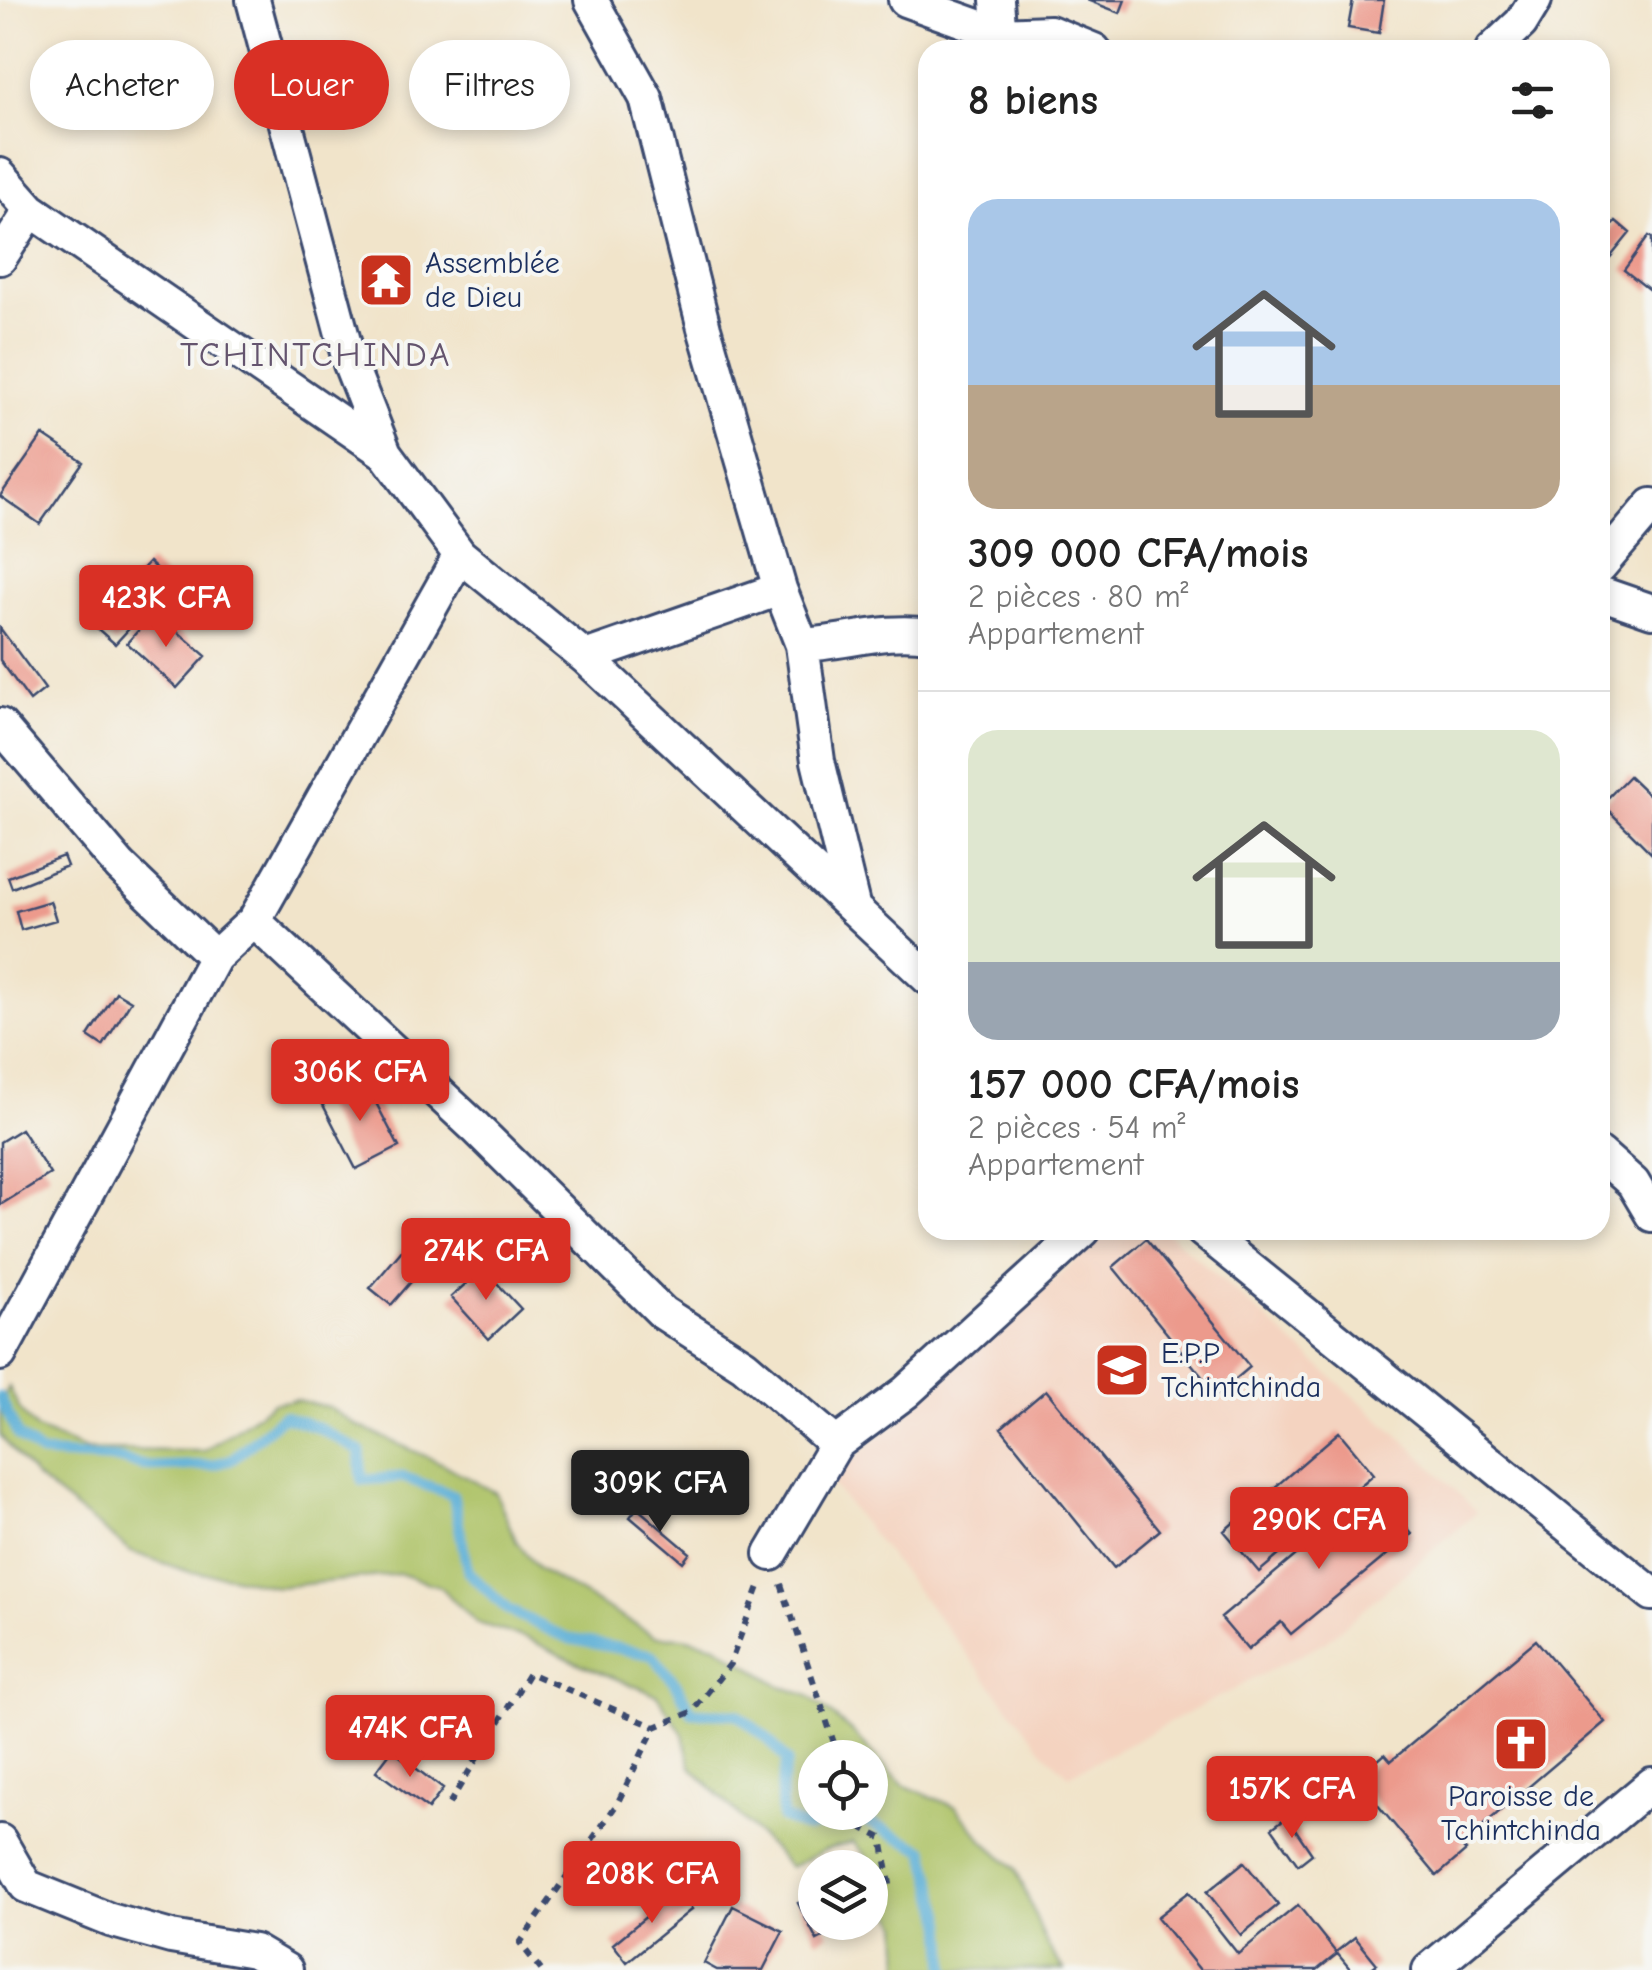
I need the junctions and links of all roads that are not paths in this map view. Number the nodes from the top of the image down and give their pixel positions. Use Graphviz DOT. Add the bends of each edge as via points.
graph roads {
  1 [pos="253,0"];
  2 [pos="591,0"];
  3 [pos="905,0"];
  4 [pos="997,0"];
  5 [pos="1535,0"];
  6 [pos="996,40"];
  7 [pos="1001,40"];
  8 [pos="1011,40"];
  9 [pos="1070,40"];
  10 [pos="1502,40"];
  11 [pos="0,175"];
  12 [pos="32,210"];
  13 [pos="0,258"];
  14 [pos="385,453"];
  15 [pos="1652,506"];
  16 [pos="1610,554"];
  17 [pos="460,555"];
  18 [pos="780,589"];
  19 [pos="1610,597"];
  20 [pos="1652,611"];
  21 [pos="918,633"];
  22 [pos="802,645"];
  23 [pos="584,657"];
  24 [pos="0,724"];
  25 [pos="854,909"];
  26 [pos="254,921"];
  27 [pos="215,957"];
  28 [pos="918,969"];
  29 [pos="1610,1163"];
  30 [pos="1652,1214"];
  31 [pos="1073,1240"];
  32 [pos="1214,1240"];
  33 [pos="1,1353"];
  34 [pos="836,1444"];
  35 [pos="772,1554"];
  36 [pos="1652,1594"];
  37 [pos="1652,1784"];
  38 [pos="0,1842"];
  39 [pos="286,1970"];
  40 [pos="1430,1970"];
  1 -- 14 [label="street" via="350,364"];
  2 -- 18 [label="street" via="646,98"];
  3 -- 6 [label="street"];
  4 -- 7 [label="street"];
  5 -- 10 [label="street"];
  8 -- 9 [label="street" via="1050,32"];
  11 -- 12 [label="street"];
  12 -- 13 [label="street"];
  12 -- 14 [label="street"];
  14 -- 17 [label="street"];
  15 -- 16 [label="street"];
  17 -- 23 [label="street"];
  17 -- 26 [label="street"];
  18 -- 22 [label="street"];
  18 -- 23 [label="street"];
  19 -- 20 [label="street"];
  21 -- 22 [label="street"];
  22 -- 25 [label="street" via="818,761"];
  23 -- 25 [label="street"];
  24 -- 27 [label="street" via="120,866"];
  25 -- 28 [label="street"];
  26 -- 27 [label="street"];
  26 -- 34 [label="street" via="663,1313 744,1364"];
  27 -- 33 [label="street"];
  29 -- 30 [label="street"];
  31 -- 34 [label="street" via="906,1392"];
  32 -- 36 [label="street"];
  34 -- 35 [label="street"];
  37 -- 40 [label="street"];
  38 -- 39 [label="street" via="26,1886 172,1938 254,1951"];
}
